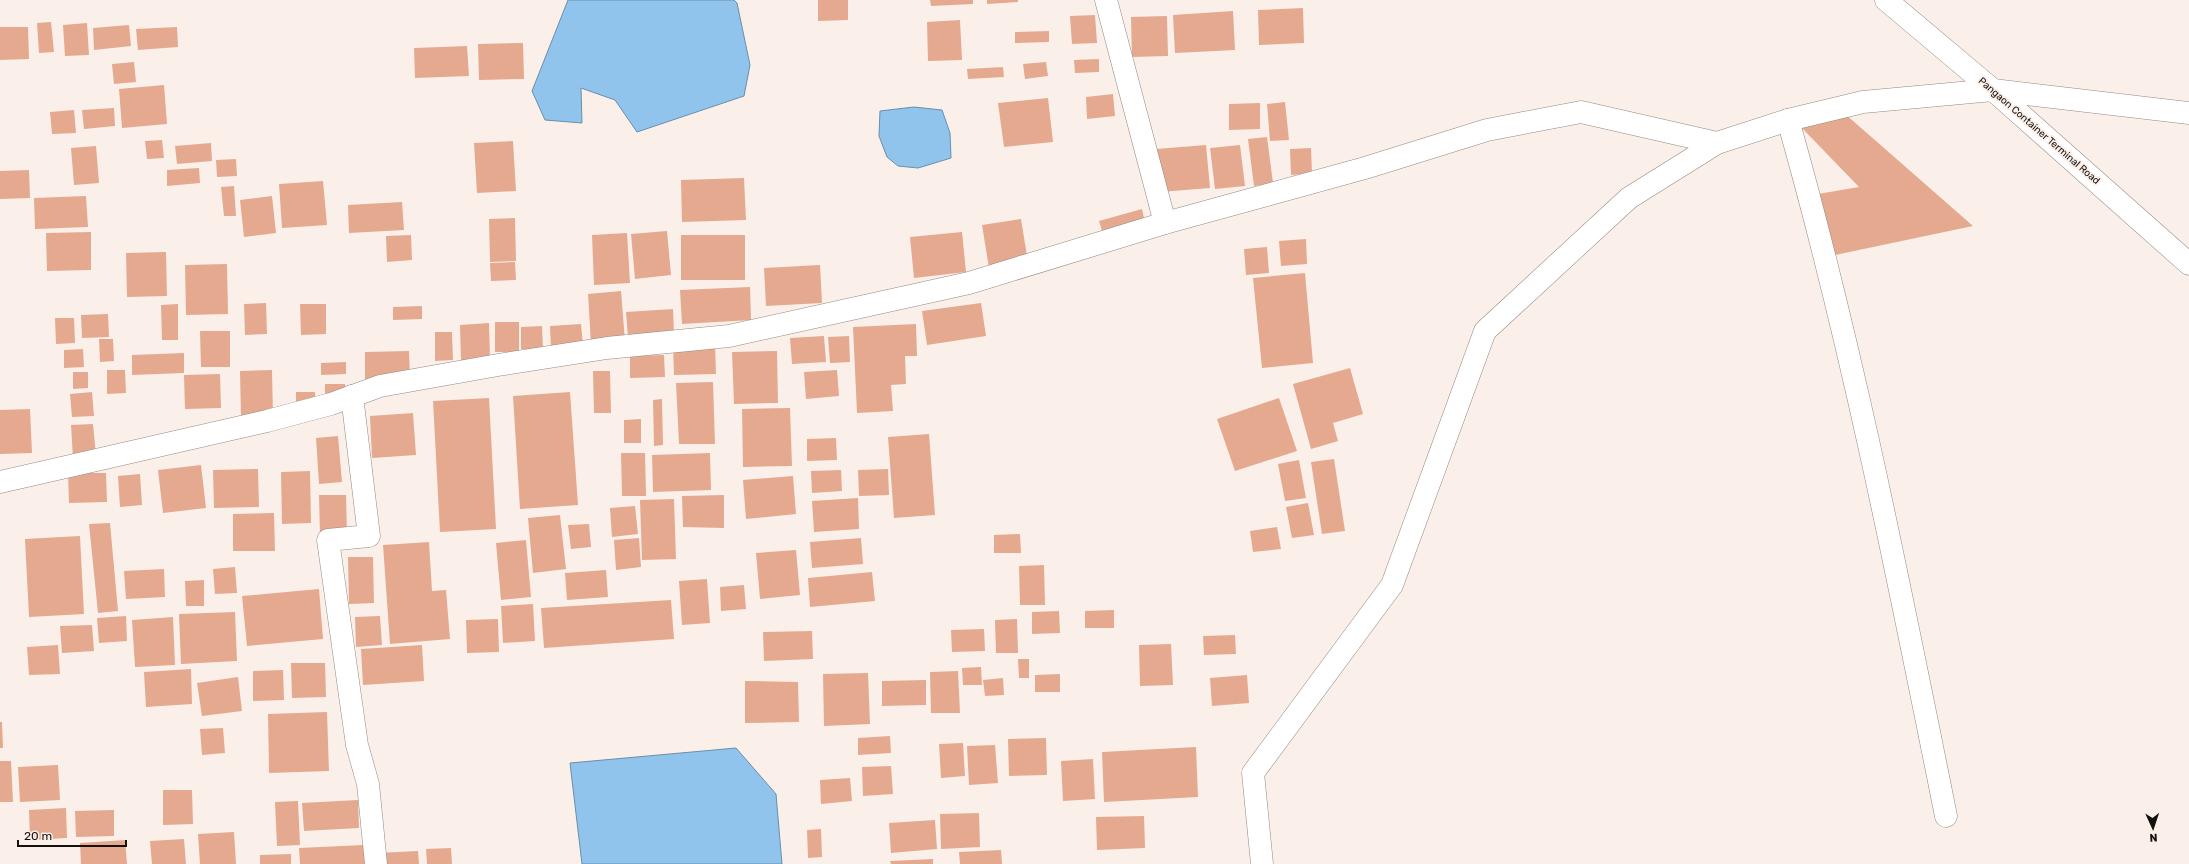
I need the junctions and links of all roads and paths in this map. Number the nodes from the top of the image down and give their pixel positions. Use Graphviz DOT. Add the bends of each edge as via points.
graph roads {
  1 [pos="1106,0"];
  2 [pos="1886,0"];
  3 [pos="1993,90"];
  4 [pos="2189,113"];
  5 [pos="1788,120"];
  6 [pos="1717,143"];
  7 [pos="1165,223"];
  8 [pos="2189,264"];
  9 [pos="352,396"];
  10 [pos="0,482"];
  11 [pos="1946,816"];
  12 [pos="376,864"];
  13 [pos="1262,864"];
  1 -- 7 [label="main road"];
  2 -- 3 [label="main road, Pangaon Container Terminal Road"];
  3 -- 4 [label="main road"];
  3 -- 5 [label="main road" via="1863,102"];
  3 -- 8 [label="main road, Pangaon Container Terminal Road"];
  5 -- 6 [label="main road"];
  5 -- 11 [label="main road" via="1854,377 1887,524"];
  6 -- 7 [label="main road" via="1581,112 1487,130 1365,168"];
  6 -- 13 [label="main road" via="1629,198 1485,332 1392,585 1253,773"];
  7 -- 9 [label="main road" via="969,283 808,320 729,336 607,348 498,365 380,386"];
  9 -- 10 [label="main road" via="332,404 267,421"];
  9 -- 12 [label="main road" via="369,536 328,540 356,745 368,784"];
}
